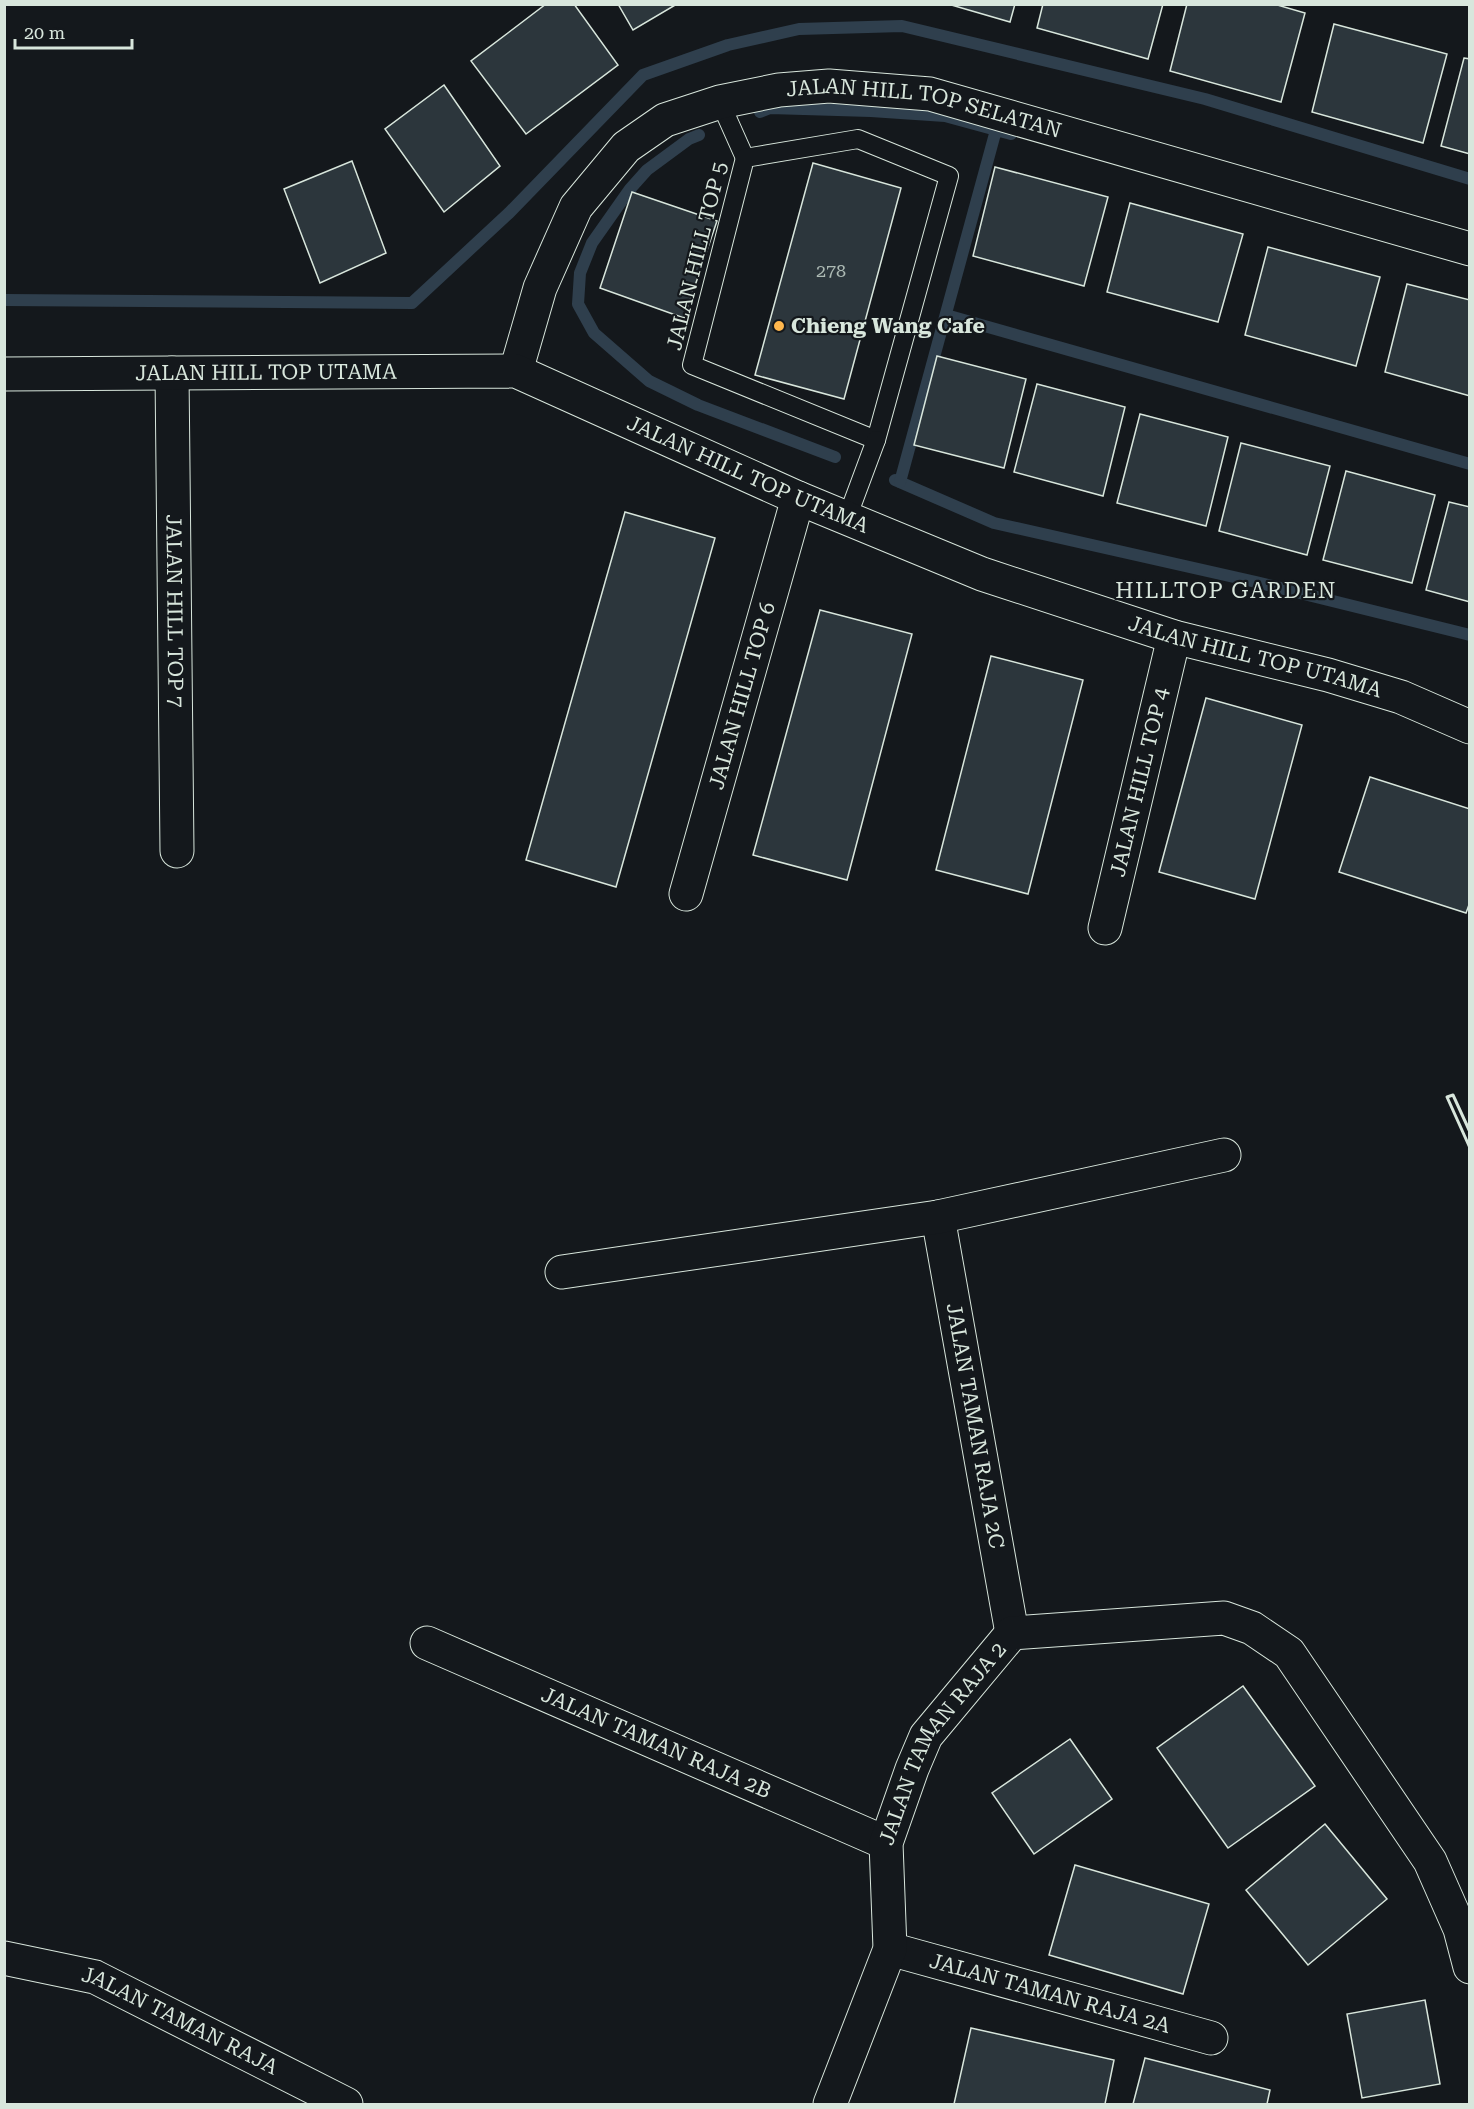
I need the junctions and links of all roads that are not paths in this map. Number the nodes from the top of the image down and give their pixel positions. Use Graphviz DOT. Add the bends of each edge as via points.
graph roads {
  1 [pos="720,102"];
  2 [pos="745,158"];
  3 [pos="1470,249"];
  4 [pos="516,371"];
  5 [pos="172,373"];
  6 [pos="4,374"];
  7 [pos="876,440"];
  8 [pos="798,498"];
  9 [pos="848,518"];
  10 [pos="1174,637"];
  11 [pos="1470,727"];
  12 [pos="177,851"];
  13 [pos="686,894"];
  14 [pos="1105,928"];
  15 [pos="1224,1155"];
  16 [pos="938,1217"];
  17 [pos="562,1272"];
  18 [pos="1012,1633"];
  19 [pos="427,1643"];
  20 [pos="886,1843"];
  21 [pos="890,1949"];
  22 [pos="4,1958"];
  23 [pos="1470,1967"];
  24 [pos="1211,2038"];
  25 [pos="346,2104"];
  26 [pos="830,2104"];
  1 -- 2 [label="lane"];
  1 -- 3 [label="street, JALAN HILL TOP SELATAN" via="778,90 829,86 930,94"];
  1 -- 4 [label="street, JALAN HILL TOP SELATAN" via="665,120 626,147 576,207 540,288"];
  2 -- 7 [label="lane, JALAN HILL TOP 5" via="693,365"];
  2 -- 7 [label="lane, JALAN HILL TOP 5" via="858,139 949,176"];
  4 -- 5 [label="street, JALAN HILL TOP UTAMA"];
  4 -- 8 [label="street, JALAN HILL TOP UTAMA"];
  5 -- 6 [label="street, JALAN HILL TOP UTAMA"];
  5 -- 12 [label="street, JALAN HILL TOP 7"];
  7 -- 9 [label="lane"];
  8 -- 9 [label="street, JALAN HILL TOP UTAMA"];
  8 -- 13 [label="street, JALAN HILL TOP 6"];
  9 -- 10 [label="street, JALAN HILL TOP UTAMA" via="982,574"];
  10 -- 11 [label="street, JALAN HILL TOP UTAMA" via="1328,675 1390,694"];
  10 -- 14 [label="street, JALAN HILL TOP 4"];
  15 -- 16 [label="street"];
  16 -- 17 [label="street"];
  16 -- 18 [label="street, JALAN TAMAN RAJA 2C"];
  18 -- 20 [label="street, JALAN TAMAN RAJA 2" via="926,1736"];
  18 -- 23 [label="street, JALAN TAMAN RAJA 2" via="1224,1618 1252,1628 1289,1653 1430,1861 1460,1929"];
  19 -- 20 [label="street, JALAN TAMAN RAJA 2B"];
  20 -- 21 [label="street, JALAN TAMAN RAJA 2"];
  21 -- 24 [label="street, JALAN TAMAN RAJA 2A"];
  21 -- 26 [label="street, JALAN TAMAN RAJA 2"];
  22 -- 25 [label="street, JALAN TAMAN RAJA" via="95,1977"];
}
